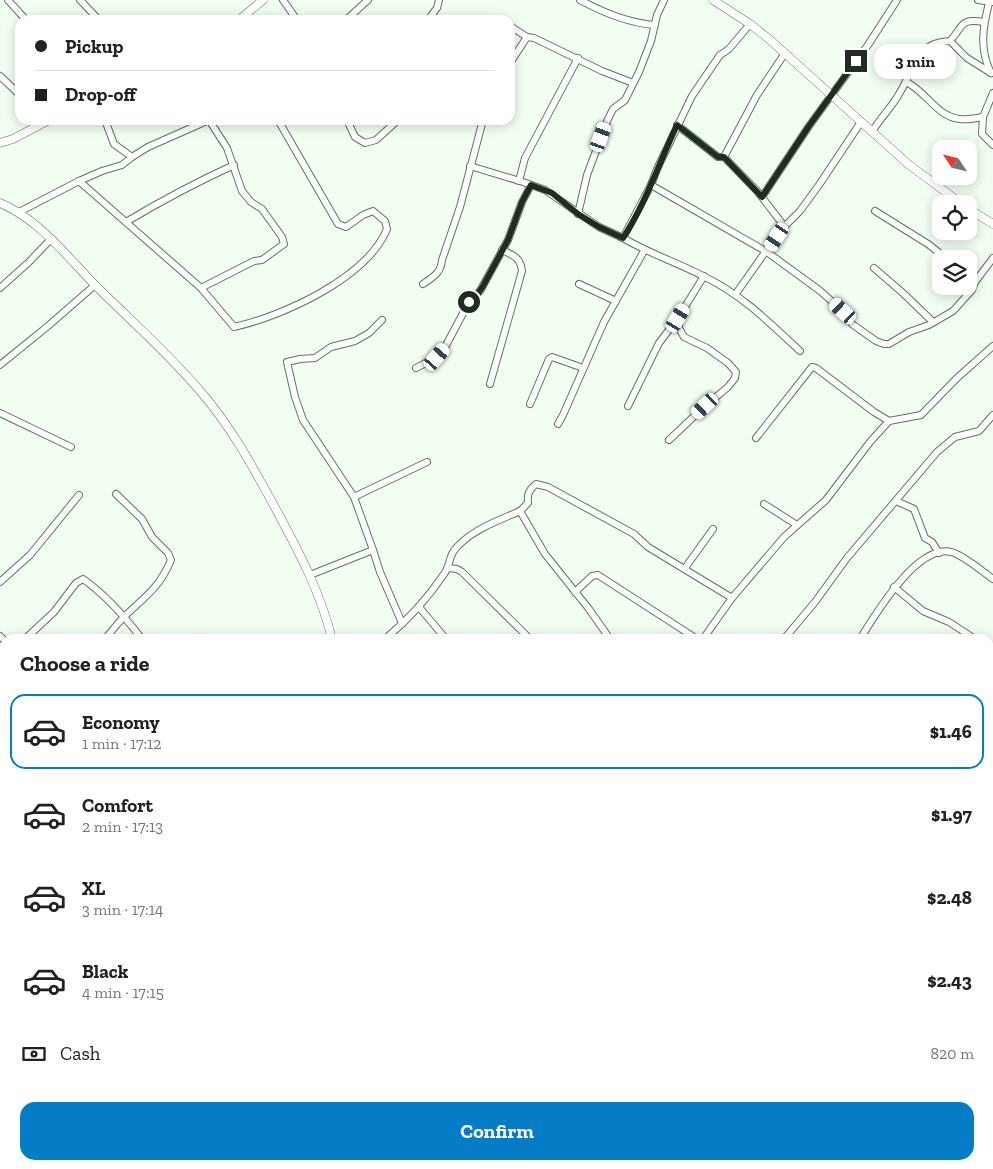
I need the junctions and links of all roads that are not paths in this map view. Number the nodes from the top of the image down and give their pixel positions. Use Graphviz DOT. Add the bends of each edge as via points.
graph roads {
  1 [pos="8,0"];
  2 [pos="80,0"];
  3 [pos="261,0"];
  4 [pos="282,0"];
  5 [pos="368,0"];
  6 [pos="439,0"];
  7 [pos="580,0"];
  8 [pos="664,0"];
  9 [pos="713,0"];
  10 [pos="897,0"];
  11 [pos="978,0"];
  12 [pos="991,3"];
  13 [pos="22,15"];
  14 [pos="94,15"];
  15 [pos="244,15"];
  16 [pos="292,15"];
  17 [pos="352,15"];
  18 [pos="432,15"];
  19 [pos="984,22"];
  20 [pos="750,24"];
  21 [pos="655,25"];
  22 [pos="515,29"];
  23 [pos="527,37"];
  24 [pos="950,41"];
  25 [pos="785,53"];
  26 [pos="515,55"];
  27 [pos="578,58"];
  28 [pos="992,75"];
  29 [pos="0,76"];
  30 [pos="906,82"];
  31 [pos="633,83"];
  32 [pos="15,90"];
  33 [pos="993,93"];
  34 [pos="831,94"];
  35 [pos="984,117"];
  36 [pos="861,122"];
  37 [pos="35,125"];
  38 [pos="107,125"];
  39 [pos="198,125"];
  40 [pos="212,125"];
  41 [pos="281,125"];
  42 [pos="350,125"];
  43 [pos="392,125"];
  44 [pos="482,125"];
  45 [pos="677,125"];
  46 [pos="872,132"];
  47 [pos="0,143"];
  48 [pos="993,145"];
  49 [pos="132,157"];
  50 [pos="724,157"];
  51 [pos="234,165"];
  52 [pos="470,166"];
  53 [pos="79,180"];
  54 [pos="519,181"];
  55 [pos="531,185"];
  56 [pos="651,185"];
  57 [pos="950,195"];
  58 [pos="762,197"];
  59 [pos="0,203"];
  60 [pos="875,211"];
  61 [pos="19,212"];
  62 [pos="578,214"];
  63 [pos="977,214"];
  64 [pos="126,222"];
  65 [pos="993,224"];
  66 [pos="784,226"];
  67 [pos="623,238"];
  68 [pos="50,240"];
  69 [pos="502,250"];
  70 [pos="936,250"];
  71 [pos="644,251"];
  72 [pos="767,252"];
  73 [pos="993,258"];
  74 [pos="874,268"];
  75 [pos="704,276"];
  76 [pos="977,281"];
  77 [pos="95,284"];
  78 [pos="423,284"];
  79 [pos="579,284"];
  80 [pos="0,288"];
  81 [pos="201,288"];
  82 [pos="968,295"];
  83 [pos="735,296"];
  84 [pos="616,301"];
  85 [pos="678,318"];
  86 [pos="382,320"];
  87 [pos="933,322"];
  88 [pos="993,346"];
  89 [pos="800,351"];
  90 [pos="0,365"];
  91 [pos="416,368"];
  92 [pos="583,368"];
  93 [pos="490,384"];
  94 [pos="530,404"];
  95 [pos="628,406"];
  96 [pos="0,413"];
  97 [pos="993,415"];
  98 [pos="889,421"];
  99 [pos="558,424"];
  100 [pos="756,438"];
  101 [pos="669,440"];
  102 [pos="71,447"];
  103 [pos="428,462"];
  104 [pos="116,494"];
  105 [pos="79,495"];
  106 [pos="354,496"];
  107 [pos="896,501"];
  108 [pos="764,504"];
  109 [pos="520,511"];
  110 [pos="797,525"];
  111 [pos="713,529"];
  112 [pos="374,550"];
  113 [pos="939,553"];
  114 [pos="448,568"];
  115 [pos="686,568"];
  116 [pos="310,575"];
  117 [pos="993,579"];
  118 [pos="0,582"];
  119 [pos="894,587"];
  120 [pos="575,592"];
  121 [pos="732,598"];
  122 [pos="419,607"];
  123 [pos="124,617"];
  124 [pos="402,623"];
  125 [pos="30,634"];
  126 [pos="109,634"];
  127 [pos="138,634"];
  128 [pos="331,634"];
  129 [pos="390,634"];
  130 [pos="442,634"];
  131 [pos="525,634"];
  132 [pos="607,634"];
  133 [pos="689,634"];
  134 [pos="707,634"];
  135 [pos="788,634"];
  136 [pos="863,634"];
  137 [pos="967,634"];
  1 -- 13 [label="street"];
  2 -- 14 [label="street"];
  3 -- 15 [label="street"];
  4 -- 16 [label="street"];
  5 -- 17 [label="street"];
  6 -- 18 [label="street"];
  7 -- 21 [label="street" via="632,22"];
  8 -- 21 [label="street"];
  9 -- 20 [label="street"];
  10 -- 34 [label="street"];
  11 -- 12 [label="street"];
  12 -- 19 [label="street"];
  19 -- 24 [label="street" via="972,20 963,23"];
  19 -- 28 [label="street" via="985,59"];
  20 -- 25 [label="street"];
  20 -- 45 [label="street" via="720,55"];
  21 -- 31 [label="street"];
  22 -- 23 [label="street"];
  23 -- 26 [label="street"];
  23 -- 27 [label="street"];
  24 -- 28 [label="street" via="967,58"];
  24 -- 30 [label="street" via="936,43 924,50"];
  25 -- 34 [label="street"];
  25 -- 50 [label="street"];
  27 -- 31 [label="street"];
  27 -- 54 [label="street" via="524,158"];
  29 -- 32 [label="street"];
  30 -- 35 [label="street" via="952,117"];
  30 -- 46 [label="street"];
  31 -- 62 [label="street" via="625,100 613,109 608,119 587,175"];
  33 -- 35 [label="street"];
  34 -- 36 [label="street"];
  34 -- 58 [label="street"];
  35 -- 48 [label="street" via="982,134"];
  36 -- 46 [label="street"];
  36 -- 66 [label="street" via="800,211"];
  37 -- 47 [label="street"];
  38 -- 49 [label="street" via="114,144"];
  39 -- 49 [label="street"];
  40 -- 51 [label="street"];
  41 -- 81 [label="street" via="338,224 346,227 373,211 385,221 386,231 362,264 324,292 257,322 234,327"];
  42 -- 43 [label="street" via="356,137 364,143 376,140"];
  44 -- 52 [label="street"];
  45 -- 50 [label="street" via="718,157"];
  45 -- 56 [label="street"];
  46 -- 57 [label="street"];
  49 -- 53 [label="street" via="122,165"];
  50 -- 58 [label="street"];
  51 -- 64 [label="street" via="165,198"];
  51 -- 81 [label="street" via="246,197 262,209 284,244 262,260"];
  52 -- 54 [label="street"];
  52 -- 78 [label="street" via="438,274"];
  53 -- 61 [label="street"];
  53 -- 64 [label="street"];
  54 -- 55 [label="street"];
  55 -- 62 [label="street" via="552,193"];
  55 -- 69 [label="street"];
  56 -- 67 [label="street"];
  56 -- 72 [label="street"];
  58 -- 66 [label="street"];
  59 -- 61 [label="street"];
  60 -- 70 [label="street"];
  61 -- 68 [label="street"];
  62 -- 67 [label="street"];
  63 -- 65 [label="street"];
  64 -- 81 [label="street"];
  66 -- 72 [label="street"];
  67 -- 71 [label="street"];
  68 -- 77 [label="street"];
  68 -- 80 [label="street"];
  69 -- 91 [label="street" via="480,291 468,303 444,349 437,357"];
  69 -- 93 [label="street" via="515,256 522,271"];
  71 -- 75 [label="street"];
  71 -- 84 [label="street"];
  72 -- 83 [label="street"];
  72 -- 87 [label="street" via="820,290 852,324 880,343 889,344"];
  73 -- 76 [label="street"];
  74 -- 87 [label="street"];
  75 -- 83 [label="street"];
  75 -- 85 [label="street"];
  77 -- 90 [label="street"];
  77 -- 116 [label="street" via="200,391 235,436"];
  79 -- 84 [label="street"];
  82 -- 87 [label="street" via="958,307"];
  83 -- 89 [label="street" via="757,310"];
  84 -- 92 [label="street"];
  85 -- 95 [label="street" via="659,344"];
  85 -- 101 [label="street" via="684,337 707,348 736,372 728,387"];
  86 -- 106 [label="street" via="355,341 331,347 315,358 287,362 303,420"];
  88 -- 98 [label="street" via="923,414"];
  92 -- 94 [label="street" via="552,357 549,359"];
  92 -- 99 [label="street"];
  96 -- 102 [label="street"];
  97 -- 107 [label="street" via="979,431 955,436 941,448"];
  98 -- 100 [label="street" via="812,367"];
  98 -- 110 [label="street" via="819,508"];
  103 -- 106 [label="street"];
  104 -- 123 [label="street" via="142,519 171,560 152,592"];
  105 -- 118 [label="street" via="30,554"];
  106 -- 112 [label="street"];
  107 -- 113 [label="street" via="914,509 925,538"];
  107 -- 135 [label="street"];
  108 -- 110 [label="street"];
  109 -- 114 [label="street" via="468,537 452,553"];
  109 -- 115 [label="street" via="528,503 530,489 536,484 548,487 634,534 648,547"];
  109 -- 120 [label="street" via="545,554"];
  110 -- 121 [label="street"];
  111 -- 115 [label="street"];
  112 -- 116 [label="street"];
  112 -- 124 [label="street"];
  113 -- 117 [label="street" via="955,553"];
  113 -- 119 [label="street" via="925,558"];
  114 -- 122 [label="street"];
  114 -- 131 [label="street" via="462,572"];
  115 -- 121 [label="street"];
  116 -- 128 [label="street"];
  119 -- 136 [label="street"];
  119 -- 137 [label="street" via="923,611"];
  120 -- 132 [label="street"];
  120 -- 133 [label="street" via="592,576 598,575"];
  121 -- 134 [label="street"];
  122 -- 124 [label="street"];
  122 -- 130 [label="street"];
  123 -- 125 [label="street" via="83,579"];
  123 -- 126 [label="street"];
  123 -- 127 [label="street"];
  124 -- 129 [label="street"];
}
